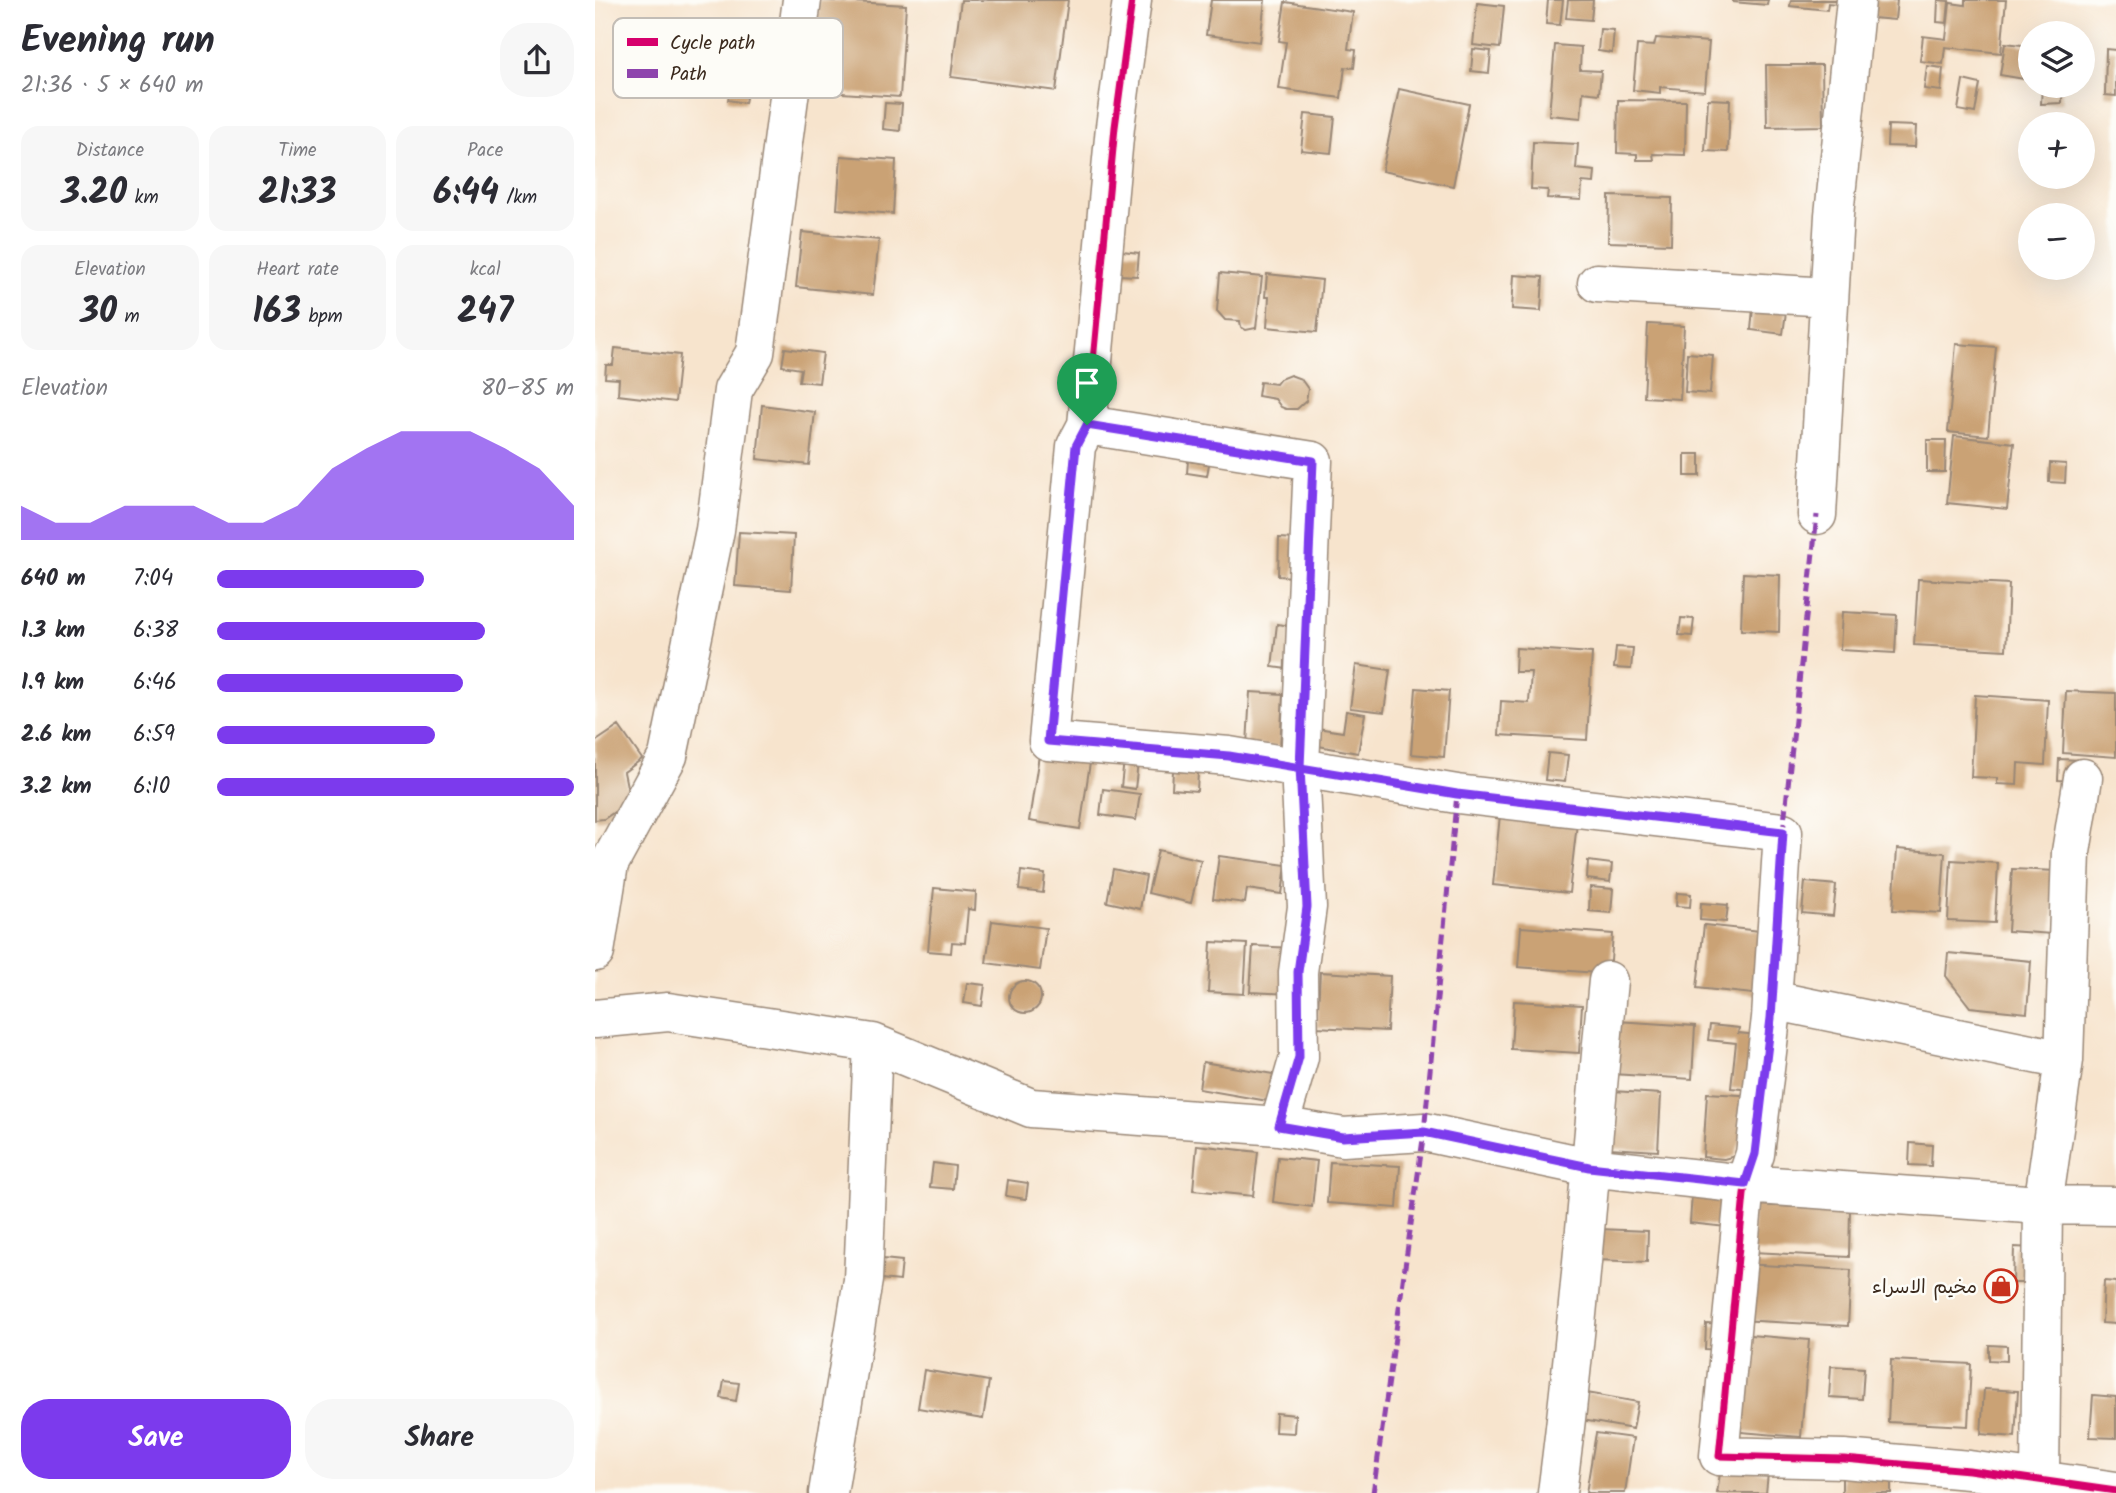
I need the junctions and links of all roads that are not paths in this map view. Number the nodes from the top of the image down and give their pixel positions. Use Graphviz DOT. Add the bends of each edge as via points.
graph roads {
  1 [pos="802,0"];
  2 [pos="1132,0"];
  3 [pos="1856,0"];
  4 [pos="800,18"];
  5 [pos="789,98"];
  6 [pos="1597,283"];
  7 [pos="1829,297"];
  8 [pos="1087,425"];
  9 [pos="1817,515"];
  10 [pos="1300,767"];
  11 [pos="2083,778"];
  12 [pos="595,952"];
  13 [pos="1608,981"];
  14 [pos="1772,1000"];
  15 [pos="595,1019"];
  16 [pos="873,1043"];
  17 [pos="2064,1060"];
  18 [pos="1279,1126"];
  19 [pos="1589,1167"];
  20 [pos="1745,1184"];
  21 [pos="2043,1205"];
  22 [pos="2116,1206"];
  23 [pos="2040,1479"];
  24 [pos="2116,1491"];
  25 [pos="828,1493"];
  26 [pos="1557,1493"];
  1 -- 4 [label="street"];
  2 -- 8 [label="street" via="1115,127"];
  3 -- 7 [label="street"];
  5 -- 12 [label="street" via="755,353 733,390 715,530 668,756 609,864"];
  6 -- 7 [label="street"];
  7 -- 9 [label="street"];
  8 -- 10 [label="street" via="1313,461"];
  8 -- 10 [label="street" via="1076,446 1048,741 1175,750"];
  10 -- 14 [label="street" via="1457,794 1783,832"];
  10 -- 18 [label="street" via="1307,907 1298,972 1299,1057"];
  11 -- 17 [label="street" via="2071,852"];
  13 -- 19 [label="street"];
  14 -- 17 [label="street"];
  14 -- 20 [label="street" via="1755,1154"];
  15 -- 16 [label="street" via="669,1012"];
  16 -- 18 [label="street" via="1031,1108"];
  16 -- 25 [label="street" via="863,1280"];
  17 -- 21 [label="street"];
  18 -- 19 [label="street" via="1343,1137 1424,1132"];
  19 -- 20 [label="street"];
  19 -- 26 [label="street" via="1573,1368"];
  20 -- 21 [label="street"];
  20 -- 23 [label="street" via="1719,1456 1844,1459"];
  21 -- 22 [label="street"];
  21 -- 23 [label="street"];
  23 -- 24 [label="street"];
}
